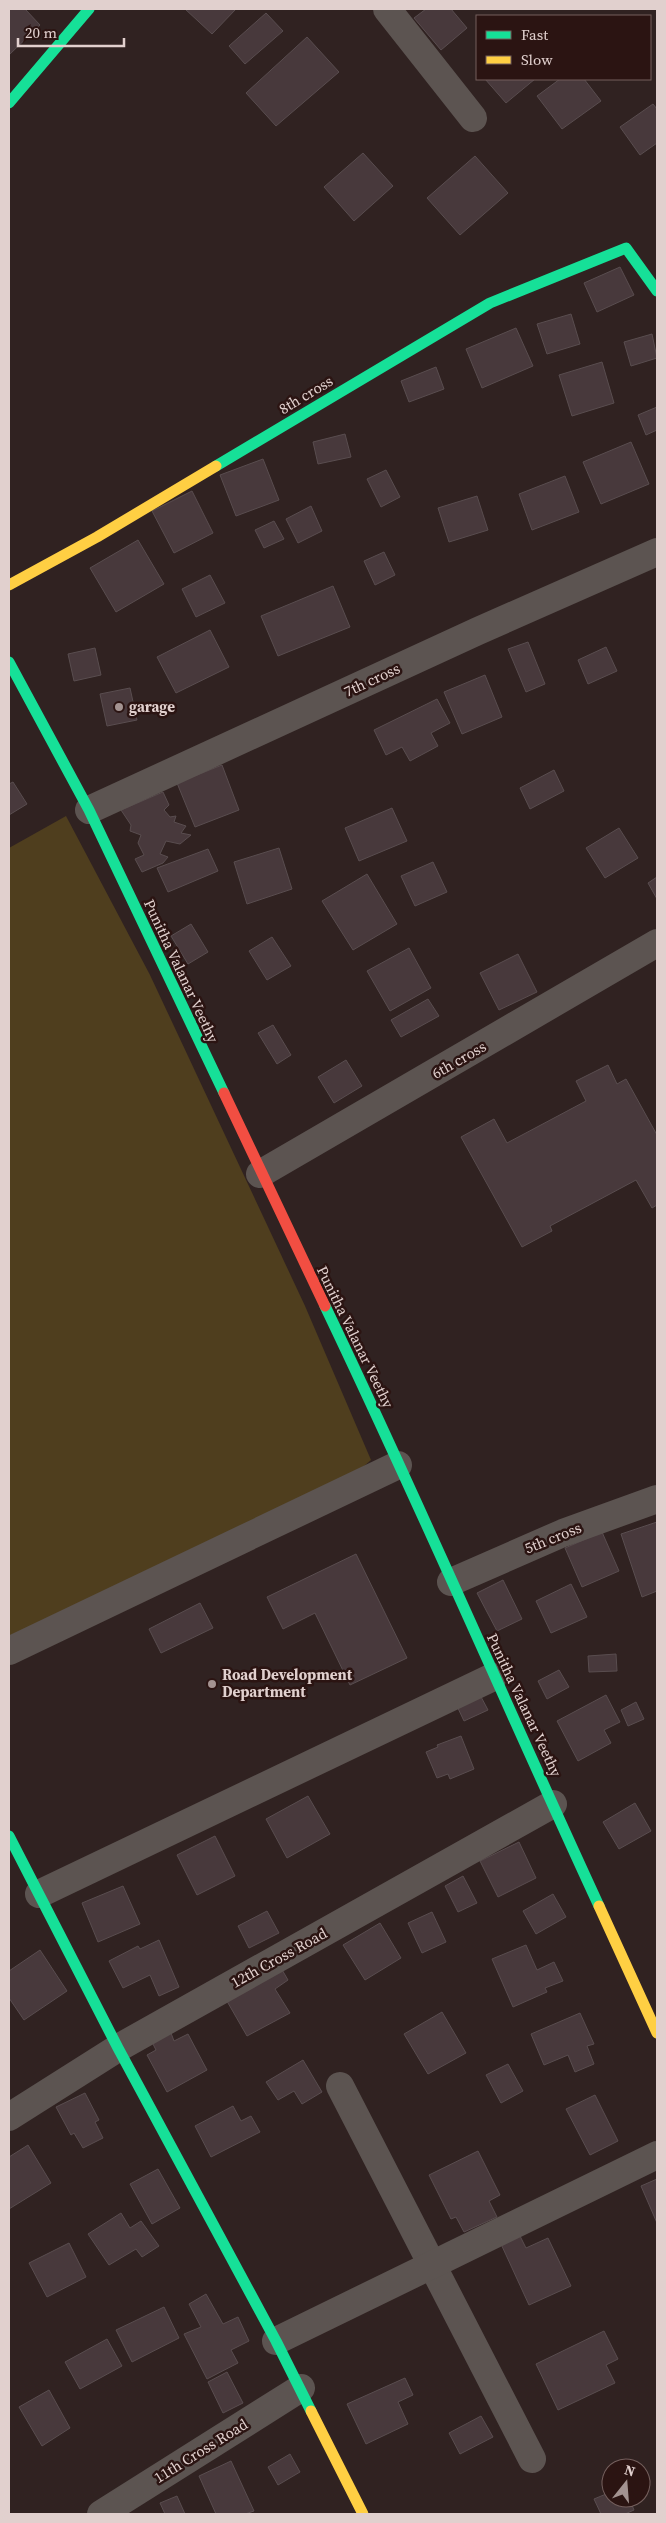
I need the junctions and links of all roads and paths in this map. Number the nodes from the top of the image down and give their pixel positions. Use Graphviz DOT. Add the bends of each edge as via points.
graph roads {
  1 [pos="89,9"];
  2 [pos="387,9"];
  3 [pos="9,102"];
  4 [pos="473,118"];
  5 [pos="657,291"];
  6 [pos="657,552"];
  7 [pos="9,585"];
  8 [pos="9,662"];
  9 [pos="89,810"];
  10 [pos="657,943"];
  11 [pos="260,1174"];
  12 [pos="398,1465"];
  13 [pos="657,1498"];
  14 [pos="451,1582"];
  15 [pos="9,1651"];
  16 [pos="493,1677"];
  17 [pos="553,1804"];
  18 [pos="9,1836"];
  19 [pos="39,1894"];
  20 [pos="657,2033"];
  21 [pos="118,2048"];
  22 [pos="340,2086"];
  23 [pos="9,2117"];
  24 [pos="657,2155"];
  25 [pos="432,2265"];
  26 [pos="276,2341"];
  27 [pos="301,2388"];
  28 [pos="532,2459"];
  29 [pos="101,2514"];
  30 [pos="363,2514"];
  1 -- 3 [label="street"];
  2 -- 4 [label="street"];
  5 -- 7 [label="street, 8th cross" via="626,248 490,303 97,537"];
  6 -- 9 [label="street, 7th cross"];
  8 -- 9 [label="street, Punitha Valanar Veethy"];
  9 -- 11 [label="street, Punitha Valanar Veethy"];
  10 -- 11 [label="street, 6th cross"];
  11 -- 12 [label="street, Punitha Valanar Veethy"];
  12 -- 14 [label="street, Punitha Valanar Veethy"];
  12 -- 15 [label="street"];
  13 -- 14 [label="street, 5th cross" via="563,1533"];
  14 -- 16 [label="street, Punitha Valanar Veethy"];
  16 -- 17 [label="street, Punitha Valanar Veethy"];
  16 -- 19 [label="street"];
  17 -- 20 [label="street, Punitha Valanar Veethy"];
  17 -- 21 [label="street, 12th Cross Road"];
  18 -- 19 [label="street"];
  19 -- 21 [label="street"];
  21 -- 23 [label="street, 12th Cross Road"];
  21 -- 26 [label="street"];
  22 -- 25 [label="street"];
  24 -- 25 [label="street"];
  25 -- 26 [label="street"];
  25 -- 28 [label="street"];
  26 -- 27 [label="street"];
  27 -- 29 [label="street, 11th Cross Road"];
  27 -- 30 [label="street"];
}
